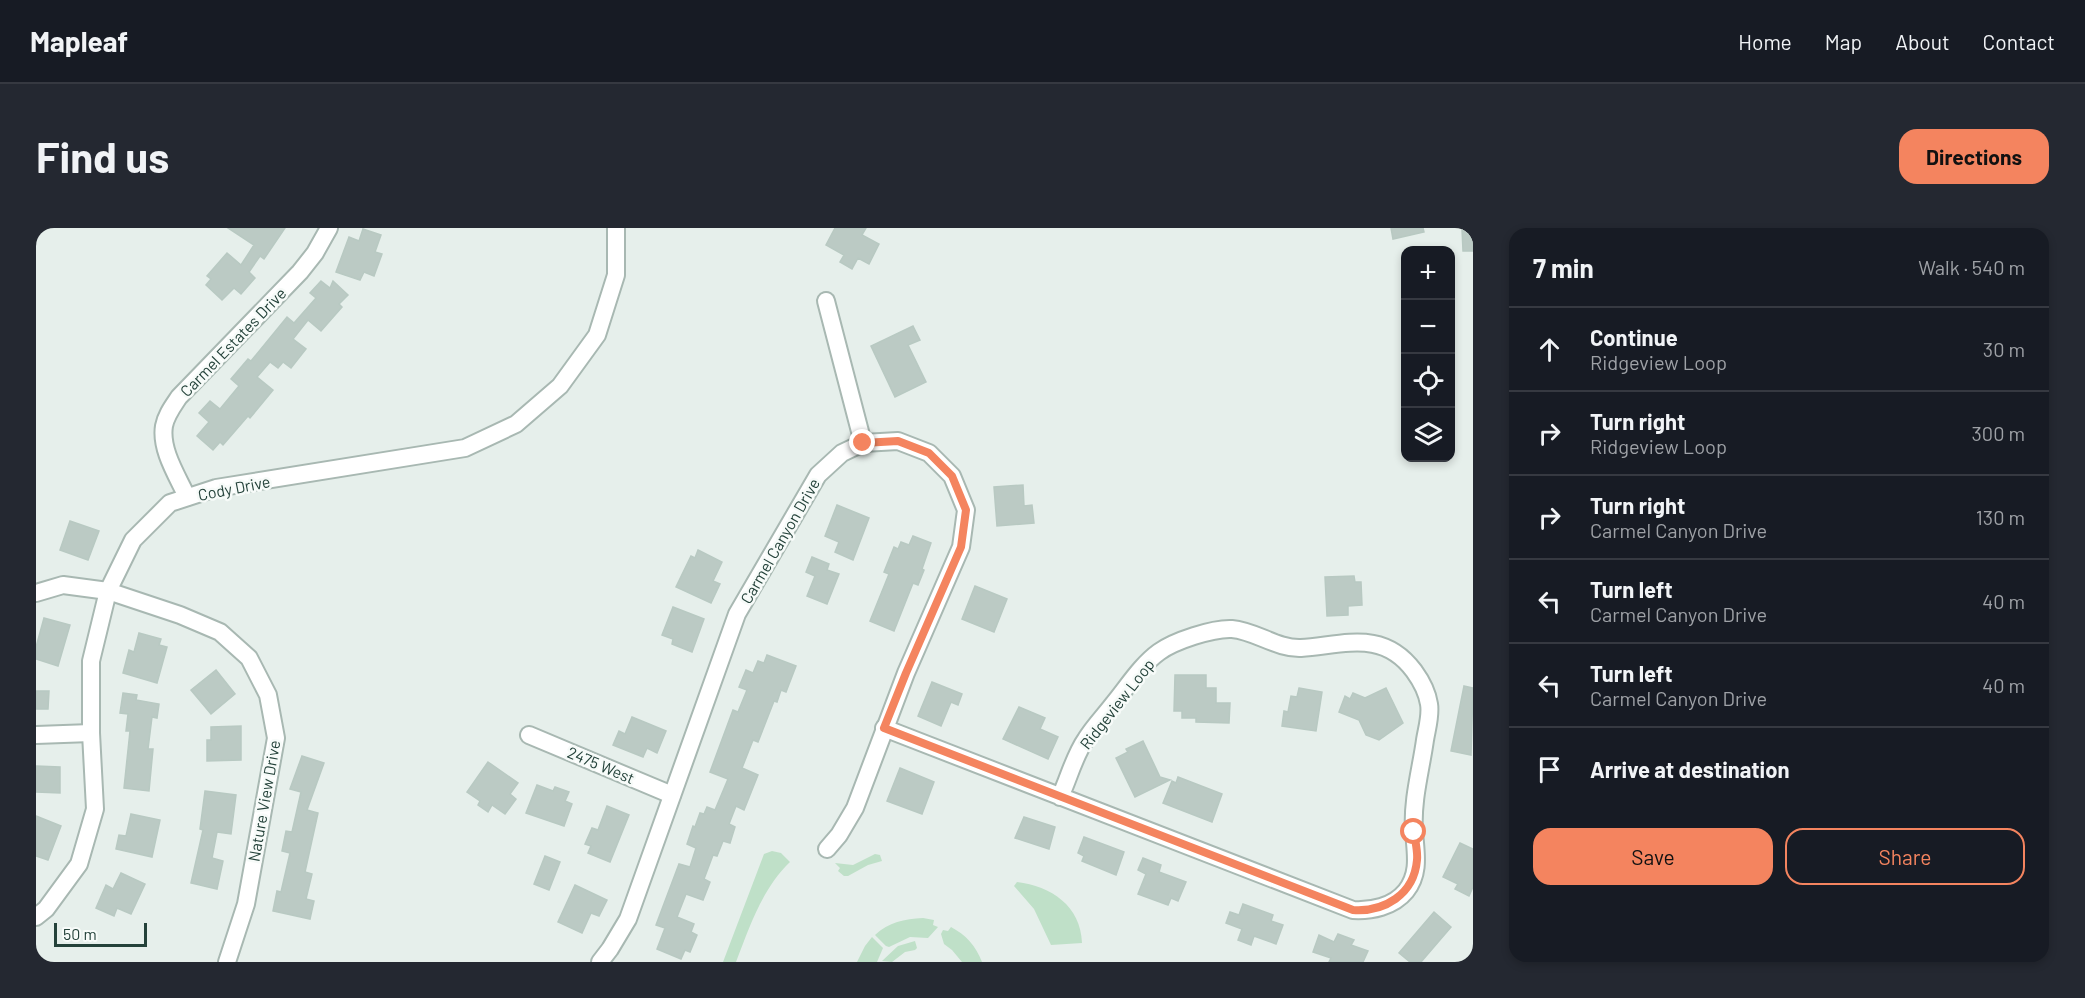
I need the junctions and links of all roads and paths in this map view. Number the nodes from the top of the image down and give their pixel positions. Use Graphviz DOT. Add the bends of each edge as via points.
graph roads {
  1 [pos="329,228"];
  2 [pos="616,228"];
  3 [pos="826,301"];
  4 [pos="863,443"];
  5 [pos="187,497"];
  6 [pos="108,591"];
  7 [pos="36,593"];
  8 [pos="884,728"];
  9 [pos="91,733"];
  10 [pos="36,735"];
  11 [pos="529,735"];
  12 [pos="672,795"];
  13 [pos="1060,797"];
  14 [pos="827,849"];
  15 [pos="36,918"];
  16 [pos="227,962"];
  17 [pos="600,962"];
  1 -- 5 [label="street, Carmel Estates Drive" via="300,272 169,412 164,437"];
  2 -- 5 [label="street, Cody Drive" via="616,275 597,335 560,386 516,424 465,448 216,488"];
  3 -- 4 [label="street"];
  4 -- 8 [label="street, Carmel Canyon Drive" via="898,441 929,453 952,476 966,510 961,547"];
  4 -- 12 [label="street, Carmel Canyon Drive" via="842,453 818,475 737,614"];
  5 -- 6 [label="street, Cody Drive" via="170,503 133,540"];
  6 -- 7 [label="street, Nature View Drive" via="63,585"];
  6 -- 9 [label="street, Cody Drive" via="91,661"];
  6 -- 16 [label="street, Nature View Drive" via="220,632 249,658 268,695 276,738 246,904"];
  8 -- 13 [label="street, Ridgeview Loop"];
  8 -- 14 [label="street, Carmel Canyon Drive" via="855,808"];
  9 -- 10 [label="street"];
  9 -- 15 [label="street, Cody Drive" via="96,808 80,864"];
  11 -- 12 [label="street, 2475 West"];
  12 -- 17 [label="street, Carmel Canyon Drive" via="628,919"];
  13 -- 13 [label="street, Ridgeview Loop" via="1353,910 1382,907 1405,892 1415,872 1414,816 1430,706 1425,686 1400,657 1370,643 1351,641 1299,648 1247,632 1217,630 1172,645 1144,665 1085,739"];
}
